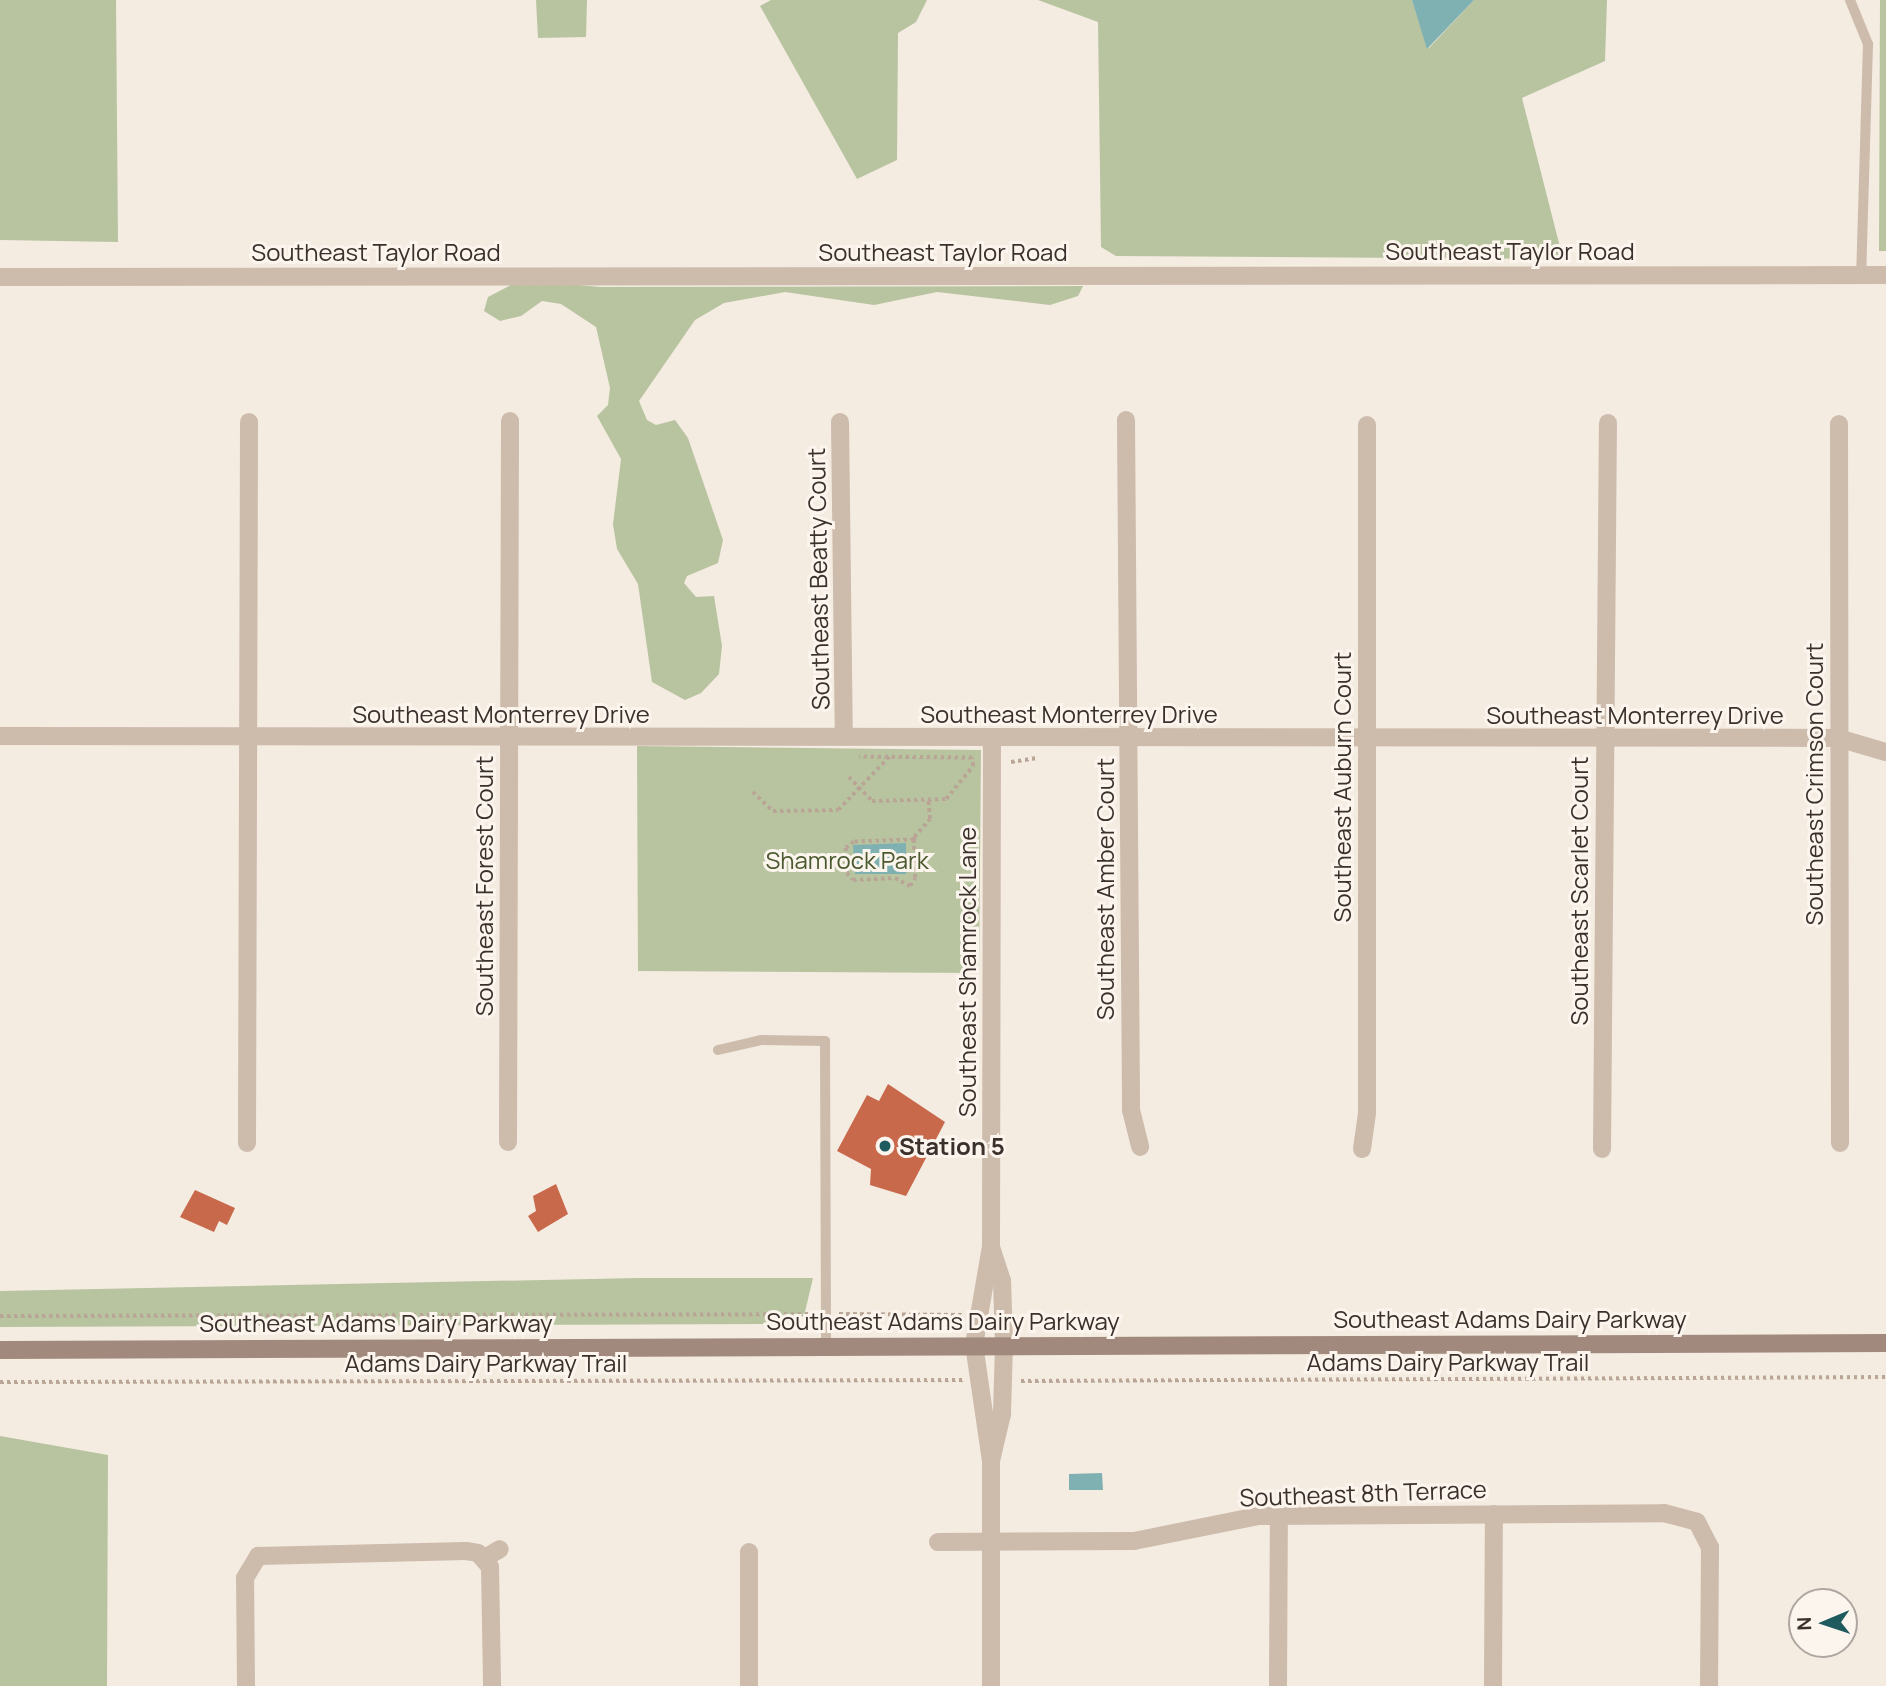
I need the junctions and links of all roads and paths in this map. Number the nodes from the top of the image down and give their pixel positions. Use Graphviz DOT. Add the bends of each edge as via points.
graph roads {
  1 [pos="1850,0"];
  2 [pos="1861,275"];
  3 [pos="1886,275"];
  4 [pos="0,277"];
  5 [pos="1126,420"];
  6 [pos="510,421"];
  7 [pos="249,422"];
  8 [pos="840,422"];
  9 [pos="1608,423"];
  10 [pos="1839,424"];
  11 [pos="1367,425"];
  12 [pos="844,735"];
  13 [pos="0,736"];
  14 [pos="1838,738"];
  15 [pos="248,739"];
  16 [pos="509,739"];
  17 [pos="992,739"];
  18 [pos="1128,740"];
  19 [pos="1366,740"];
  20 [pos="1604,740"];
  21 [pos="1886,752"];
  22 [pos="859,757"];
  23 [pos="889,757"];
  24 [pos="849,777"];
  25 [pos="859,787"];
  26 [pos="753,792"];
  27 [pos="928,800"];
  28 [pos="914,840"];
  29 [pos="718,1050"];
  30 [pos="508,1142"];
  31 [pos="247,1143"];
  32 [pos="1840,1143"];
  33 [pos="1140,1147"];
  34 [pos="1362,1149"];
  35 [pos="1602,1149"];
  36 [pos="991,1247"];
  37 [pos="825,1314"];
  38 [pos="0,1315"];
  39 [pos="964,1315"];
  40 [pos="1886,1343"];
  41 [pos="826,1345"];
  42 [pos="974,1345"];
  43 [pos="1004,1345"];
  44 [pos="0,1350"];
  45 [pos="1886,1377"];
  46 [pos="972,1380"];
  47 [pos="0,1381"];
  48 [pos="1010,1381"];
  49 [pos="991,1461"];
  50 [pos="1494,1514"];
  51 [pos="1279,1515"];
  52 [pos="938,1542"];
  53 [pos="990,1542"];
  54 [pos="749,1552"];
  55 [pos="246,1686"];
  56 [pos="492,1686"];
  57 [pos="749,1686"];
  58 [pos="991,1686"];
  59 [pos="1278,1686"];
  60 [pos="1493,1686"];
  61 [pos="1709,1686"];
  1 -- 2 [label="lane" via="1868,44"];
  2 -- 3 [label="street, Southeast Taylor Road"];
  2 -- 4 [label="street, Southeast Taylor Road"];
  5 -- 18 [label="street, Southeast Amber Court"];
  6 -- 16 [label="street, Southeast Forest Court"];
  7 -- 15 [label="street"];
  8 -- 12 [label="street, Southeast Beatty Court"];
  9 -- 20 [label="street, Southeast Scarlet Court"];
  10 -- 14 [label="street, Southeast Crimson Court"];
  11 -- 19 [label="street, Southeast Auburn Court"];
  12 -- 16 [label="street, Southeast Monterrey Drive"];
  12 -- 17 [label="street, Southeast Monterrey Drive"];
  13 -- 15 [label="street, Southeast Monterrey Drive"];
  14 -- 20 [label="street, Southeast Monterrey Drive"];
  14 -- 21 [label="street, Southeast Monterrey Drive"];
  14 -- 32 [label="street, Southeast Crimson Court"];
  15 -- 16 [label="street, Southeast Monterrey Drive"];
  15 -- 31 [label="street"];
  16 -- 30 [label="street, Southeast Forest Court"];
  17 -- 18 [label="street, Southeast Monterrey Drive"];
  17 -- 36 [label="street, Southeast Shamrock Lane"];
  18 -- 19 [label="street, Southeast Monterrey Drive"];
  18 -- 33 [label="street, Southeast Amber Court" via="1131,1110"];
  19 -- 20 [label="street, Southeast Monterrey Drive"];
  19 -- 34 [label="street, Southeast Auburn Court" via="1367,1112"];
  20 -- 35 [label="street, Southeast Scarlet Court"];
  22 -- 23 [label="path"];
  23 -- 25 [label="path"];
  23 -- 27 [label="path" via="972,758 973,766 946,799"];
  24 -- 25 [label="path"];
  25 -- 26 [label="path" via="838,810 773,811"];
  25 -- 27 [label="path" via="872,801"];
  27 -- 28 [label="path" via="930,818"];
  28 -- 28 [label="path" via="915,878 909,886 895,878 853,880 847,873 846,848 854,842"];
  29 -- 37 [label="lane" via="761,1040 825,1041"];
  36 -- 42 [label="street, Southeast Shamrock Lane"];
  36 -- 43 [label="street, Southeast Shamrock Lane" via="1002,1280"];
  37 -- 38 [label="path"];
  37 -- 39 [label="path"];
  37 -- 41 [label="lane"];
  40 -- 43 [label="main road, Southeast Adams Dairy Parkway"];
  41 -- 42 [label="main road, Southeast Adams Dairy Parkway"];
  41 -- 44 [label="main road, Southeast Adams Dairy Parkway"];
  42 -- 43 [label="main road, Southeast Adams Dairy Parkway"];
  42 -- 49 [label="street, Southeast Shamrock Lane"];
  43 -- 49 [label="street, Southeast Shamrock Lane" via="1002,1414"];
  45 -- 48 [label="path, Adams Dairy Parkway Trail"];
  46 -- 47 [label="path, Adams Dairy Parkway Trail"];
  49 -- 53 [label="street, Southeast Shamrock Lane"];
  50 -- 51 [label="street, Southeast 8th Terrace"];
  50 -- 60 [label="street"];
  50 -- 61 [label="street, Southeast 8th Terrace" via="1664,1513 1697,1522 1710,1547"];
  51 -- 53 [label="street, Southeast 8th Terrace" via="1133,1541"];
  51 -- 59 [label="street"];
  52 -- 53 [label="street, Southeast 8th Terrace"];
  53 -- 58 [label="street, Southeast Shamrock Lane"];
  54 -- 57 [label="street"];
  55 -- 56 [label="street" via="248,1555 466,1551 493,1553"];
}
